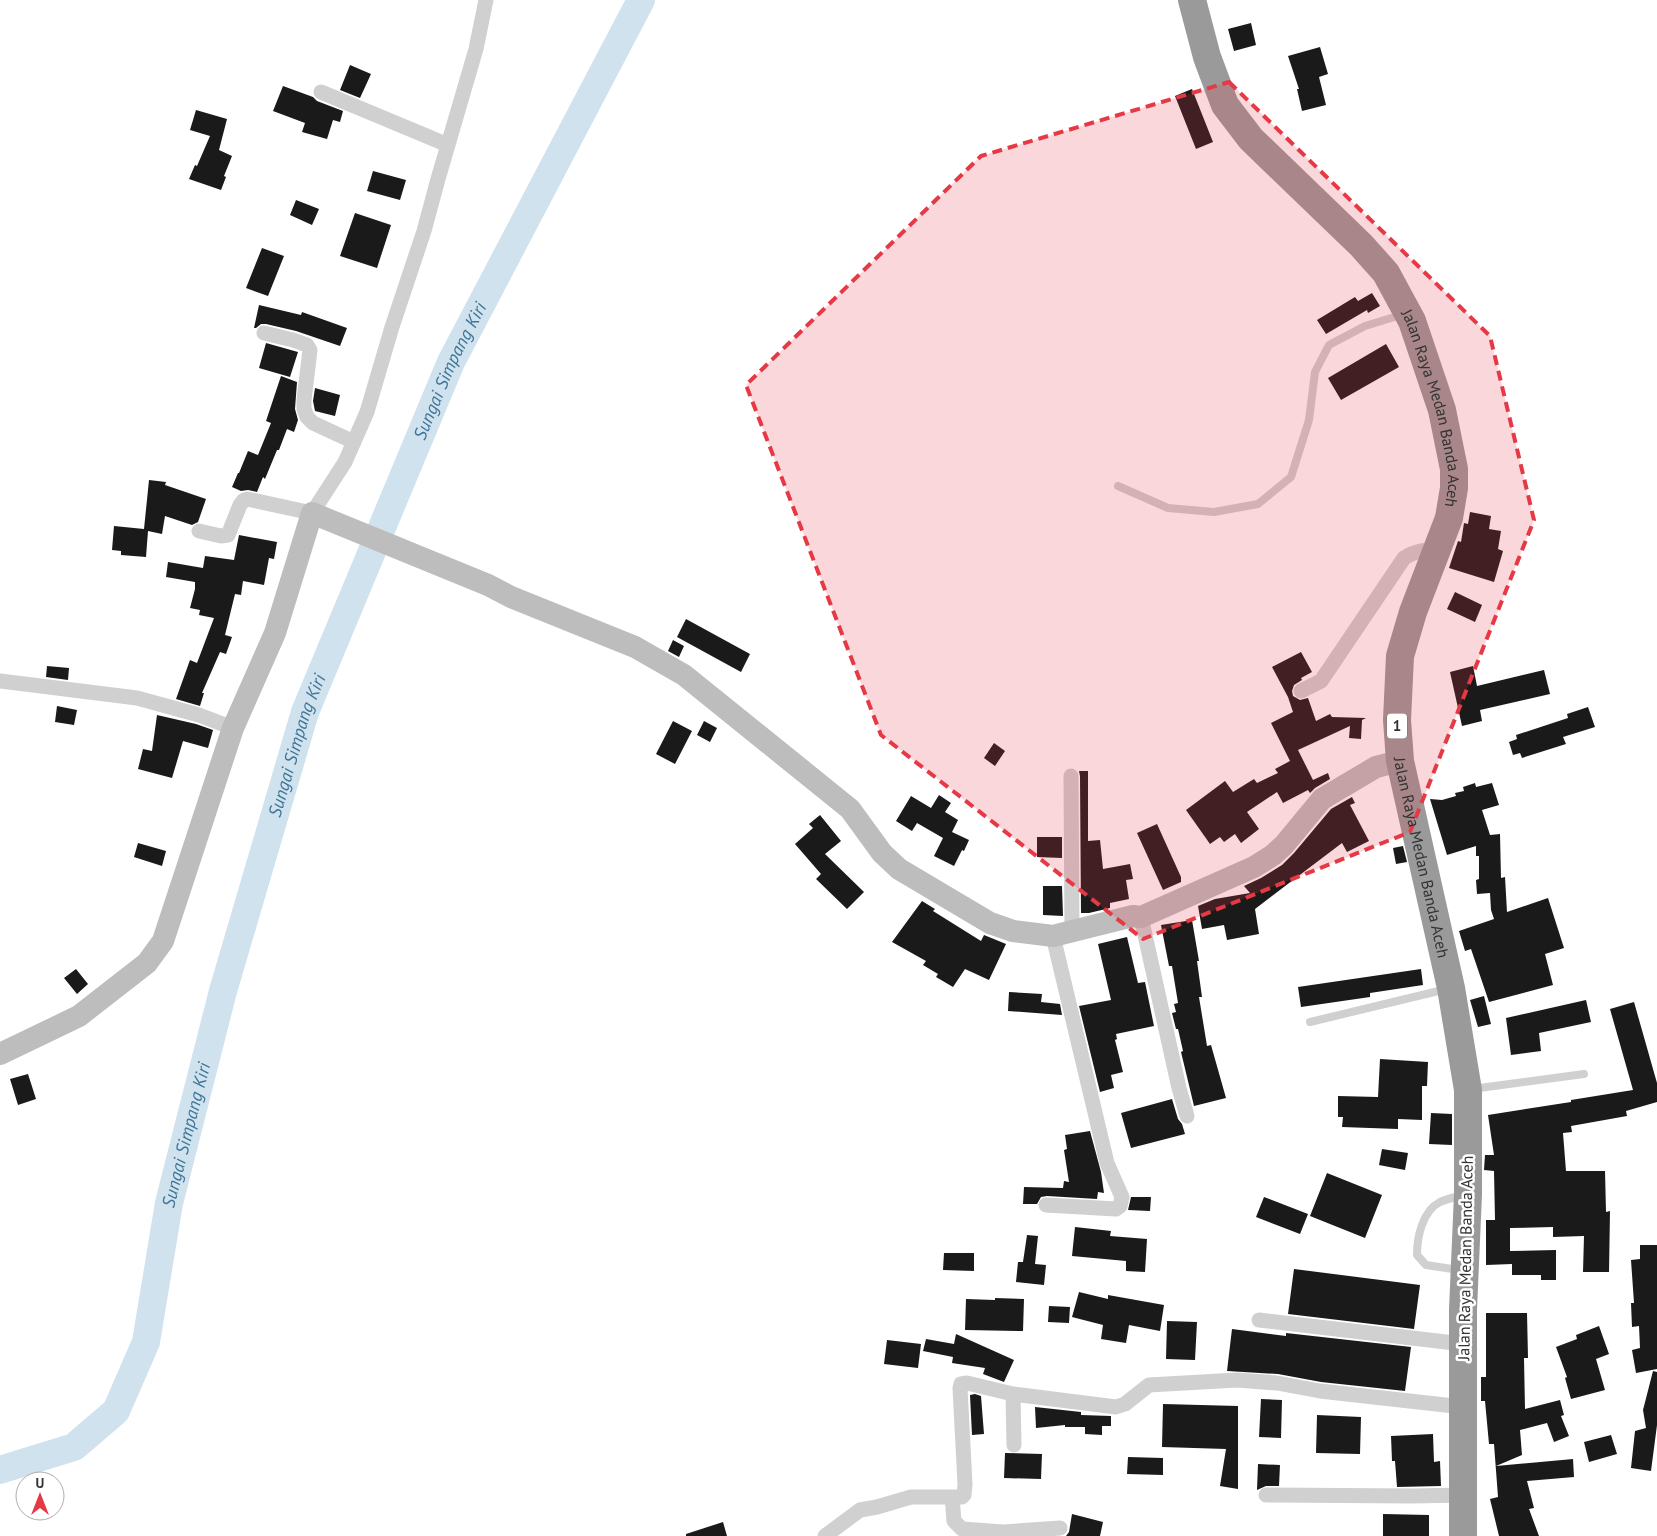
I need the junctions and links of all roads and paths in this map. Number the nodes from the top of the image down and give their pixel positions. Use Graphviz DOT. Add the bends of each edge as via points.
graph roads {
  1 [pos="486,0"];
  2 [pos="1192,0"];
  3 [pos="320,92"];
  4 [pos="448,144"];
  5 [pos="1407,313"];
  6 [pos="264,333"];
  7 [pos="354,442"];
  8 [pos="1118,486"];
  9 [pos="320,516"];
  10 [pos="200,531"];
  11 [pos="1438,551"];
  12 [pos="0,681"];
  13 [pos="1301,691"];
  14 [pos="233,728"];
  15 [pos="1400,761"];
  16 [pos="1071,776"];
  17 [pos="1141,916"];
  18 [pos="1063,933"];
  19 [pos="1451,988"];
  20 [pos="1310,1022"];
  21 [pos="0,1054"];
  22 [pos="1584,1074"];
  23 [pos="1468,1090"];
  24 [pos="1187,1116"];
  25 [pos="1468,1194"];
  26 [pos="1046,1205"];
  27 [pos="1464,1270"];
  28 [pos="1259,1320"];
  29 [pos="1463,1344"];
  30 [pos="1013,1394"];
  31 [pos="1462,1406"];
  32 [pos="1014,1445"];
  33 [pos="1266,1495"];
  34 [pos="1463,1495"];
  35 [pos="952,1497"];
  36 [pos="1060,1528"];
  37 [pos="825,1536"];
  38 [pos="1464,1536"];
  1 -- 4 [label="street" via="476,49"];
  2 -- 5 [label="highway, Jalan Raya Medan Banda Aceh / 1" via="1207,57 1225,104 1251,140 1322,206 1386,273"];
  3 -- 4 [label="street"];
  4 -- 7 [label="street" via="424,232 367,412"];
  5 -- 8 [label="lane" via="1364,326 1330,345 1315,372 1309,420 1291,477 1258,504 1214,512 1168,508"];
  5 -- 11 [label="highway, Jalan Raya Medan Banda Aceh / 1" via="1442,410 1454,469 1449,518"];
  6 -- 7 [label="street" via="307,345 310,350 304,409 307,417"];
  7 -- 9 [label="street"];
  9 -- 10 [label="street" via="247,499 240,505 228,535"];
  9 -- 14 [label="street" via="276,633"];
  9 -- 18 [label="street" via="635,647 684,675 850,809 882,853 899,869 990,923 1013,931"];
  11 -- 13 [label="street" via="1426,549 1404,558 1321,681"];
  11 -- 15 [label="highway, Jalan Raya Medan Banda Aceh / 1" via="1413,612 1400,656 1396,720"];
  12 -- 14 [label="street" via="137,698"];
  14 -- 21 [label="street" via="163,941 148,963 79,1016"];
  15 -- 17 [label="street" via="1376,767 1322,799 1284,845 1260,863"];
  15 -- 19 [label="highway, Jalan Raya Medan Banda Aceh / 1"];
  16 -- 18 [label="street"];
  17 -- 18 [label="street"];
  17 -- 24 [label="street"];
  18 -- 26 [label="street" via="1106,1162 1122,1198 1116,1210"];
  19 -- 20 [label="lane"];
  19 -- 23 [label="highway, Jalan Raya Medan Banda Aceh / 1"];
  22 -- 23 [label="lane"];
  23 -- 25 [label="highway, Jalan Raya Medan Banda Aceh / 1"];
  25 -- 27 [label="highway, Jalan Raya Medan Banda Aceh / 1"];
  25 -- 27 [label="lane" via="1431,1208 1418,1244 1418,1255 1426,1265"];
  27 -- 29 [label="highway, Jalan Raya Medan Banda Aceh / 1"];
  28 -- 29 [label="street"];
  29 -- 31 [label="highway, Jalan Raya Medan Banda Aceh / 1"];
  30 -- 31 [label="street" via="1116,1406 1125,1404 1149,1385 1237,1380"];
  30 -- 32 [label="street"];
  30 -- 35 [label="street" via="961,1384 966,1492"];
  31 -- 34 [label="highway, Jalan Raya Medan Banda Aceh / 1"];
  33 -- 34 [label="street"];
  34 -- 38 [label="highway, Jalan Raya Medan Banda Aceh / 1"];
  35 -- 36 [label="street" via="954,1521 962,1529 1003,1532"];
  35 -- 37 [label="street" via="912,1497 860,1510"];
}
